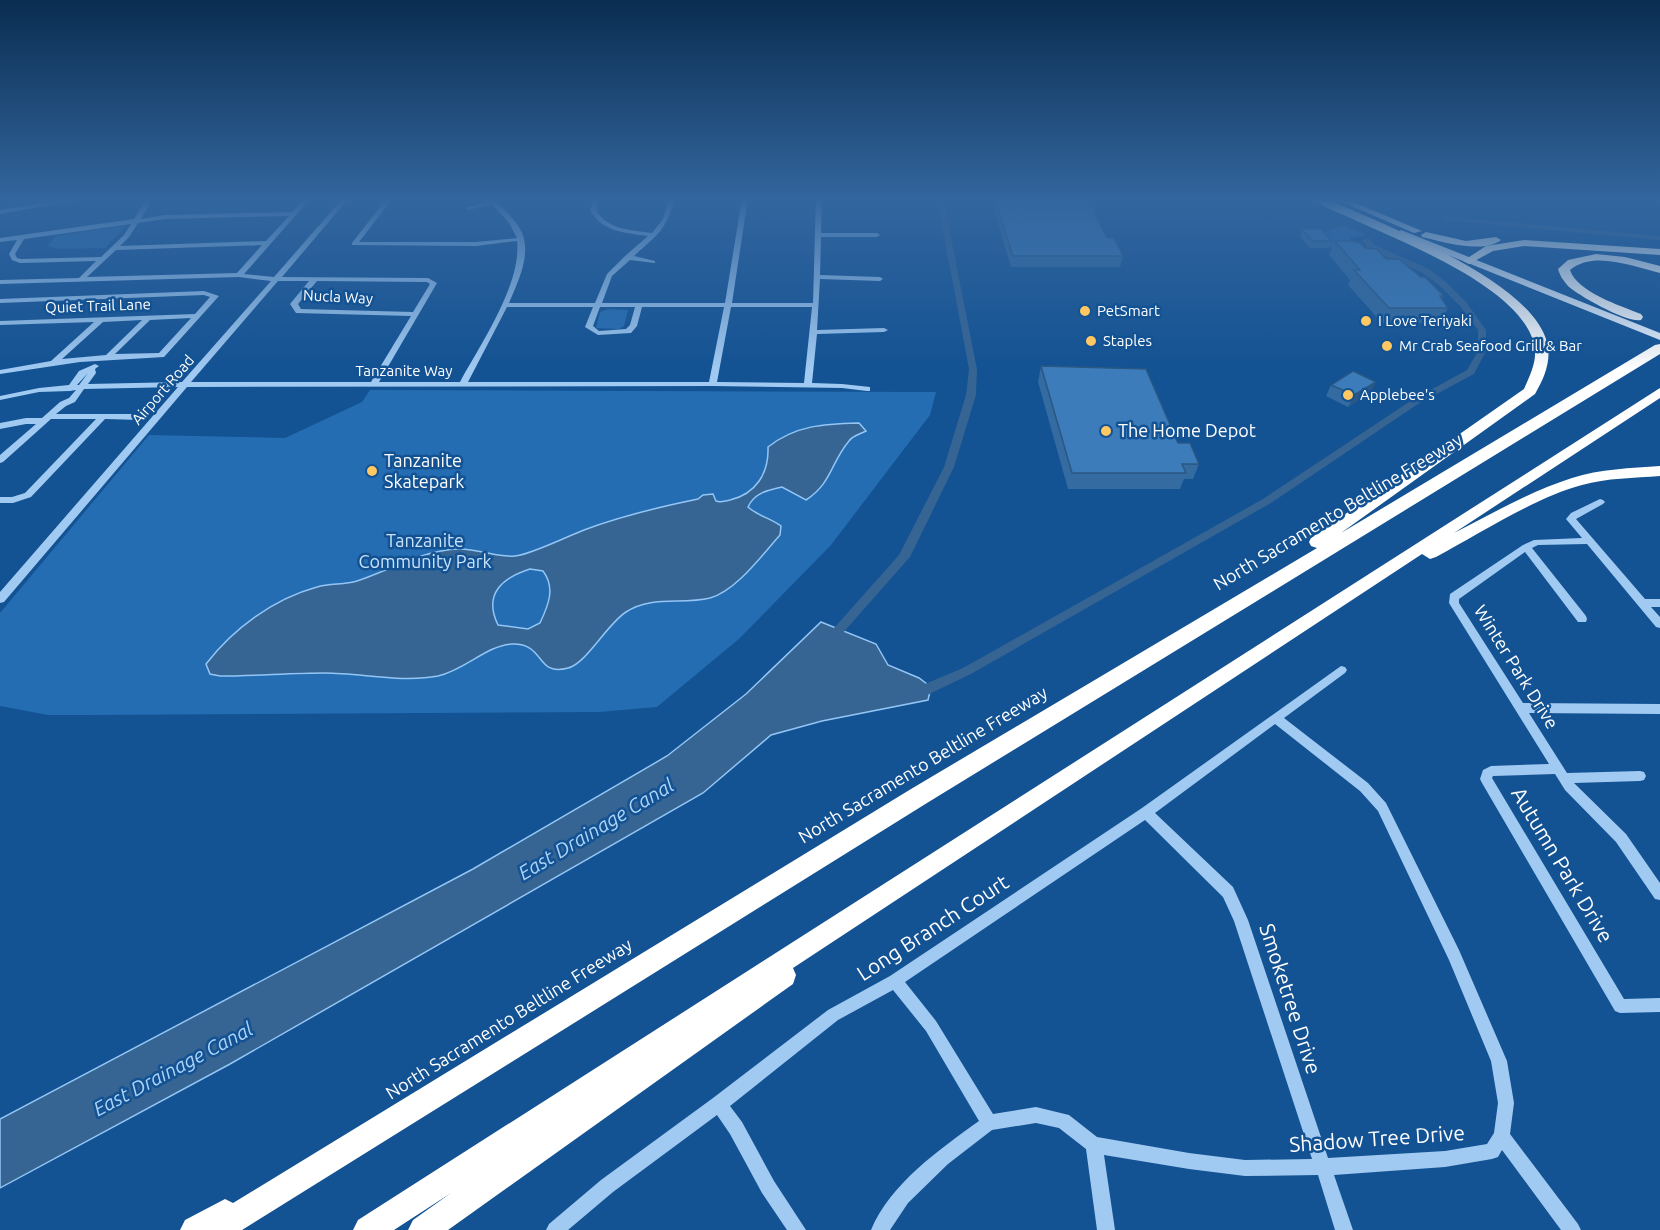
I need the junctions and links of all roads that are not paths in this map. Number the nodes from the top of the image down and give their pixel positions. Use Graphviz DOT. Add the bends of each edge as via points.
graph roads {
  1 [pos="13,255"];
  2 [pos="106,255"];
  3 [pos="256,255"];
  4 [pos="296,255"];
  5 [pos="523,255"];
  6 [pos="736,255"];
  7 [pos="818,255"];
  8 [pos="1438,255"];
  9 [pos="1466,255"];
  10 [pos="1468,255"];
  11 [pos="1477,255"];
  12 [pos="627,257"];
  13 [pos="1473,258"];
  14 [pos="102,259"];
  15 [pos="653,262"];
  16 [pos="1660,270"];
  17 [pos="239,275"];
  18 [pos="817,277"];
  19 [pos="80,279"];
  20 [pos="276,279"];
  21 [pos="315,279"];
  22 [pos="880,279"];
  23 [pos="0,282"];
  24 [pos="0,301"];
  25 [pos="504,305"];
  26 [pos="728,305"];
  27 [pos="816,305"];
  28 [pos="597,306"];
  29 [pos="639,306"];
  30 [pos="416,314"];
  31 [pos="197,316"];
  32 [pos="148,318"];
  33 [pos="100,320"];
  34 [pos="1634,321"];
  35 [pos="0,323"];
  36 [pos="1660,326"];
  37 [pos="884,330"];
  38 [pos="814,332"];
  39 [pos="1660,337"];
  40 [pos="1660,348"];
  41 [pos="108,356"];
  42 [pos="54,361"];
  43 [pos="92,369"];
  44 [pos="0,372"];
  45 [pos="373,384"];
  46 [pos="712,384"];
  47 [pos="185,385"];
  48 [pos="462,385"];
  49 [pos="808,386"];
  50 [pos="71,387"];
  51 [pos="83,387"];
  52 [pos="867,389"];
  53 [pos="1660,392"];
  54 [pos="0,398"];
  55 [pos="63,404"];
  56 [pos="103,416"];
  57 [pos="141,417"];
  58 [pos="47,419"];
  59 [pos="0,426"];
  60 [pos="0,460"];
  61 [pos="1660,471"];
  62 [pos="0,501"];
  63 [pos="1600,502"];
  64 [pos="1589,541"];
  65 [pos="1526,547"];
  66 [pos="1348,595"];
  67 [pos="0,599"];
  68 [pos="1642,603"];
  69 [pos="1660,603"];
  70 [pos="1582,619"];
  71 [pos="1660,624"];
  72 [pos="1200,626"];
  73 [pos="1341,670"];
  74 [pos="1522,708"];
  75 [pos="1660,709"];
  76 [pos="1275,718"];
  77 [pos="1562,773"];
  78 [pos="1640,776"];
  79 [pos="1146,812"];
  80 [pos="1012,814"];
  81 [pos="1659,890"];
  82 [pos="895,981"];
  83 [pos="1660,1005"];
  84 [pos="719,1104"];
  85 [pos="989,1123"];
  86 [pos="1502,1136"];
  87 [pos="1094,1145"];
  88 [pos="333,1157"];
  89 [pos="1323,1167"];
  90 [pos="195,1230"];
  91 [pos="215,1230"];
  92 [pos="368,1230"];
  93 [pos="423,1230"];
  94 [pos="555,1230"];
  95 [pos="797,1230"];
  96 [pos="880,1230"];
  97 [pos="1106,1230"];
  98 [pos="1344,1230"];
  99 [pos="1572,1230"];
  1 -- 14 [label="street" via="20,261"];
  2 -- 14 [label="street"];
  3 -- 17 [label="street"];
  4 -- 20 [label="street, Airport Road"];
  5 -- 25 [label="street"];
  6 -- 26 [label="street"];
  7 -- 18 [label="street"];
  8 -- 72 [label="highway" via="1497,288 1517,306 1541,342 1540,376 1530,391"];
  9 -- 13 [label="main road"];
  10 -- 13 [label="main road"];
  11 -- 13 [label="highway"];
  12 -- 15 [label="street"];
  12 -- 28 [label="street" via="609,275"];
  13 -- 34 [label="main road"];
  14 -- 19 [label="street"];
  16 -- 34 [label="highway" via="1597,258 1572,262 1564,269 1566,279 1577,288"];
  17 -- 19 [label="street"];
  17 -- 20 [label="street"];
  18 -- 22 [label="street"];
  18 -- 27 [label="street"];
  19 -- 23 [label="street"];
  20 -- 21 [label="street"];
  20 -- 47 [label="street, Airport Road"];
  21 -- 30 [label="street" via="428,280 434,283"];
  21 -- 30 [label="street, Nucla Way" via="294,304 298,311"];
  24 -- 31 [label="street" via="204,293 215,296"];
  25 -- 28 [label="street"];
  25 -- 48 [label="street"];
  26 -- 27 [label="street"];
  26 -- 29 [label="street"];
  26 -- 46 [label="street"];
  27 -- 38 [label="street"];
  28 -- 29 [label="street"];
  28 -- 29 [label="street" via="589,327 598,333 628,331"];
  30 -- 45 [label="street"];
  31 -- 32 [label="street, Quiet Trail Lane"];
  31 -- 41 [label="street" via="161,355"];
  32 -- 33 [label="street, Quiet Trail Lane"];
  32 -- 41 [label="street"];
  33 -- 35 [label="street, Quiet Trail Lane"];
  33 -- 42 [label="street"];
  34 -- 36 [label="main road"];
  34 -- 39 [label="main road"];
  37 -- 38 [label="street"];
  38 -- 49 [label="street"];
  40 -- 72 [label="highway, North Sacramento Beltline Freeway"];
  41 -- 42 [label="street"];
  41 -- 43 [label="street"];
  42 -- 44 [label="street"];
  43 -- 50 [label="street" via="82,373"];
  43 -- 51 [label="street"];
  45 -- 47 [label="street, Tanzanite Way"];
  45 -- 48 [label="street, Tanzanite Way"];
  46 -- 48 [label="street, Tanzanite Way"];
  46 -- 49 [label="street, Tanzanite Way"];
  47 -- 51 [label="street, Tanzanite Way"];
  47 -- 67 [label="street, Airport Road"];
  49 -- 52 [label="street, Tanzanite Way"];
  50 -- 51 [label="street, Tanzanite Way"];
  50 -- 54 [label="street, Tanzanite Way"];
  50 -- 55 [label="street" via="61,401"];
  51 -- 55 [label="street"];
  53 -- 66 [label="highway"];
  55 -- 58 [label="street"];
  56 -- 57 [label="street"];
  56 -- 58 [label="street"];
  56 -- 62 [label="street" via="28,495"];
  58 -- 59 [label="street"];
  58 -- 60 [label="street"];
  61 -- 66 [label="highway" via="1578,481 1545,493"];
  63 -- 64 [label="street" via="1571,519"];
  64 -- 65 [label="street" via="1537,542"];
  64 -- 68 [label="street"];
  65 -- 70 [label="street"];
  65 -- 74 [label="street, Winter Park Drive" via="1454,597 1454,603"];
  66 -- 80 [label="highway"];
  68 -- 69 [label="street"];
  68 -- 71 [label="street"];
  72 -- 88 [label="highway, North Sacramento Beltline Freeway"];
  73 -- 76 [label="street, Long Branch Court"];
  74 -- 75 [label="street"];
  74 -- 77 [label="street, Winter Park Drive"];
  76 -- 79 [label="street, Long Branch Court"];
  76 -- 86 [label="street" via="1364,787 1382,807 1454,955 1499,1061 1506,1103"];
  77 -- 78 [label="street"];
  77 -- 81 [label="street, Winter Park Drive" via="1579,797 1621,838"];
  77 -- 83 [label="street, Autumn Park Drive" via="1491,771 1486,779 1620,1006"];
  79 -- 82 [label="street, Long Branch Court"];
  79 -- 89 [label="street, Smoketree Drive" via="1228,892 1248,939"];
  80 -- 92 [label="highway"];
  80 -- 93 [label="highway"];
  82 -- 84 [label="street, Long Branch Court" via="833,1015"];
  82 -- 85 [label="street" via="932,1026"];
  84 -- 94 [label="street, Long Branch Court" via="607,1186"];
  84 -- 95 [label="street"];
  85 -- 87 [label="street, Shadow Tree Drive" via="1036,1115 1063,1121"];
  85 -- 96 [label="street, Shadow Tree Drive" via="942,1158 902,1197"];
  86 -- 89 [label="street, Shadow Tree Drive" via="1492,1151 1445,1160"];
  86 -- 99 [label="street"];
  87 -- 89 [label="street, Shadow Tree Drive" via="1245,1168"];
  87 -- 97 [label="street"];
  88 -- 90 [label="highway"];
  88 -- 91 [label="highway, North Sacramento Beltline Freeway"];
  89 -- 98 [label="street, Smoketree Drive"];
}
